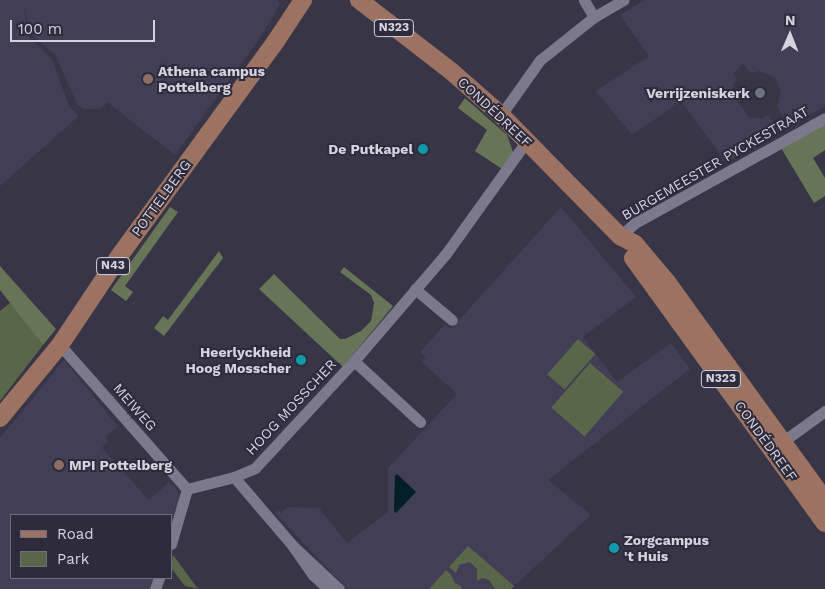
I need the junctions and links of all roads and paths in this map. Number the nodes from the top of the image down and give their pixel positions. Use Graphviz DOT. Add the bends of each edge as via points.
graph roads {
  1 [pos="302,0"];
  2 [pos="359,0"];
  3 [pos="584,0"];
  4 [pos="623,0"];
  5 [pos="594,17"];
  6 [pos="502,115"];
  7 [pos="825,118"];
  8 [pos="526,142"];
  9 [pos="620,236"];
  10 [pos="415,289"];
  11 [pos="452,320"];
  12 [pos="60,345"];
  13 [pos="354,361"];
  14 [pos="825,411"];
  15 [pos="0,418"];
  16 [pos="420,422"];
  17 [pos="777,445"];
  18 [pos="234,477"];
  19 [pos="187,490"];
  20 [pos="825,500"];
  21 [pos="825,523"];
  22 [pos="172,541"];
  23 [pos="293,546"];
  24 [pos="328,589"];
  25 [pos="339,589"];
  1 -- 12 [label="main road, POTTELBERG / N43" via="276,41 120,255"];
  2 -- 6 [label="main road, CONDÉDREEF / N323"];
  3 -- 5 [label="street"];
  4 -- 5 [label="street"];
  5 -- 6 [label="street" via="540,60"];
  6 -- 8 [label="main road, CONDÉDREEF / N323"];
  7 -- 9 [label="street, BURGEMEESTER PYCKESTRAAT" via="635,223"];
  8 -- 9 [label="main road, CONDÉDREEF / N323"];
  8 -- 10 [label="street, HOOG MOSSCHER" via="445,255"];
  9 -- 17 [label="main road, CONDÉDREEF / N323" via="635,244 667,282"];
  10 -- 11 [label="street"];
  10 -- 13 [label="street, HOOG MOSSCHER"];
  12 -- 15 [label="main road, POTTELBERG / N43"];
  12 -- 19 [label="street, MEIWEG"];
  13 -- 16 [label="street, HOOG MOSSCHER"];
  13 -- 18 [label="street, HOOG MOSSCHER" via="255,468"];
  14 -- 17 [label="street"];
  17 -- 20 [label="main road, CONDÉDREEF / N323"];
  17 -- 21 [label="main road, CONDÉDREEF / N323"];
  18 -- 19 [label="street, HOOG MOSSCHER"];
  18 -- 23 [label="street"];
  19 -- 22 [label="street"];
  23 -- 24 [label="street"];
  23 -- 25 [label="street"];
}
